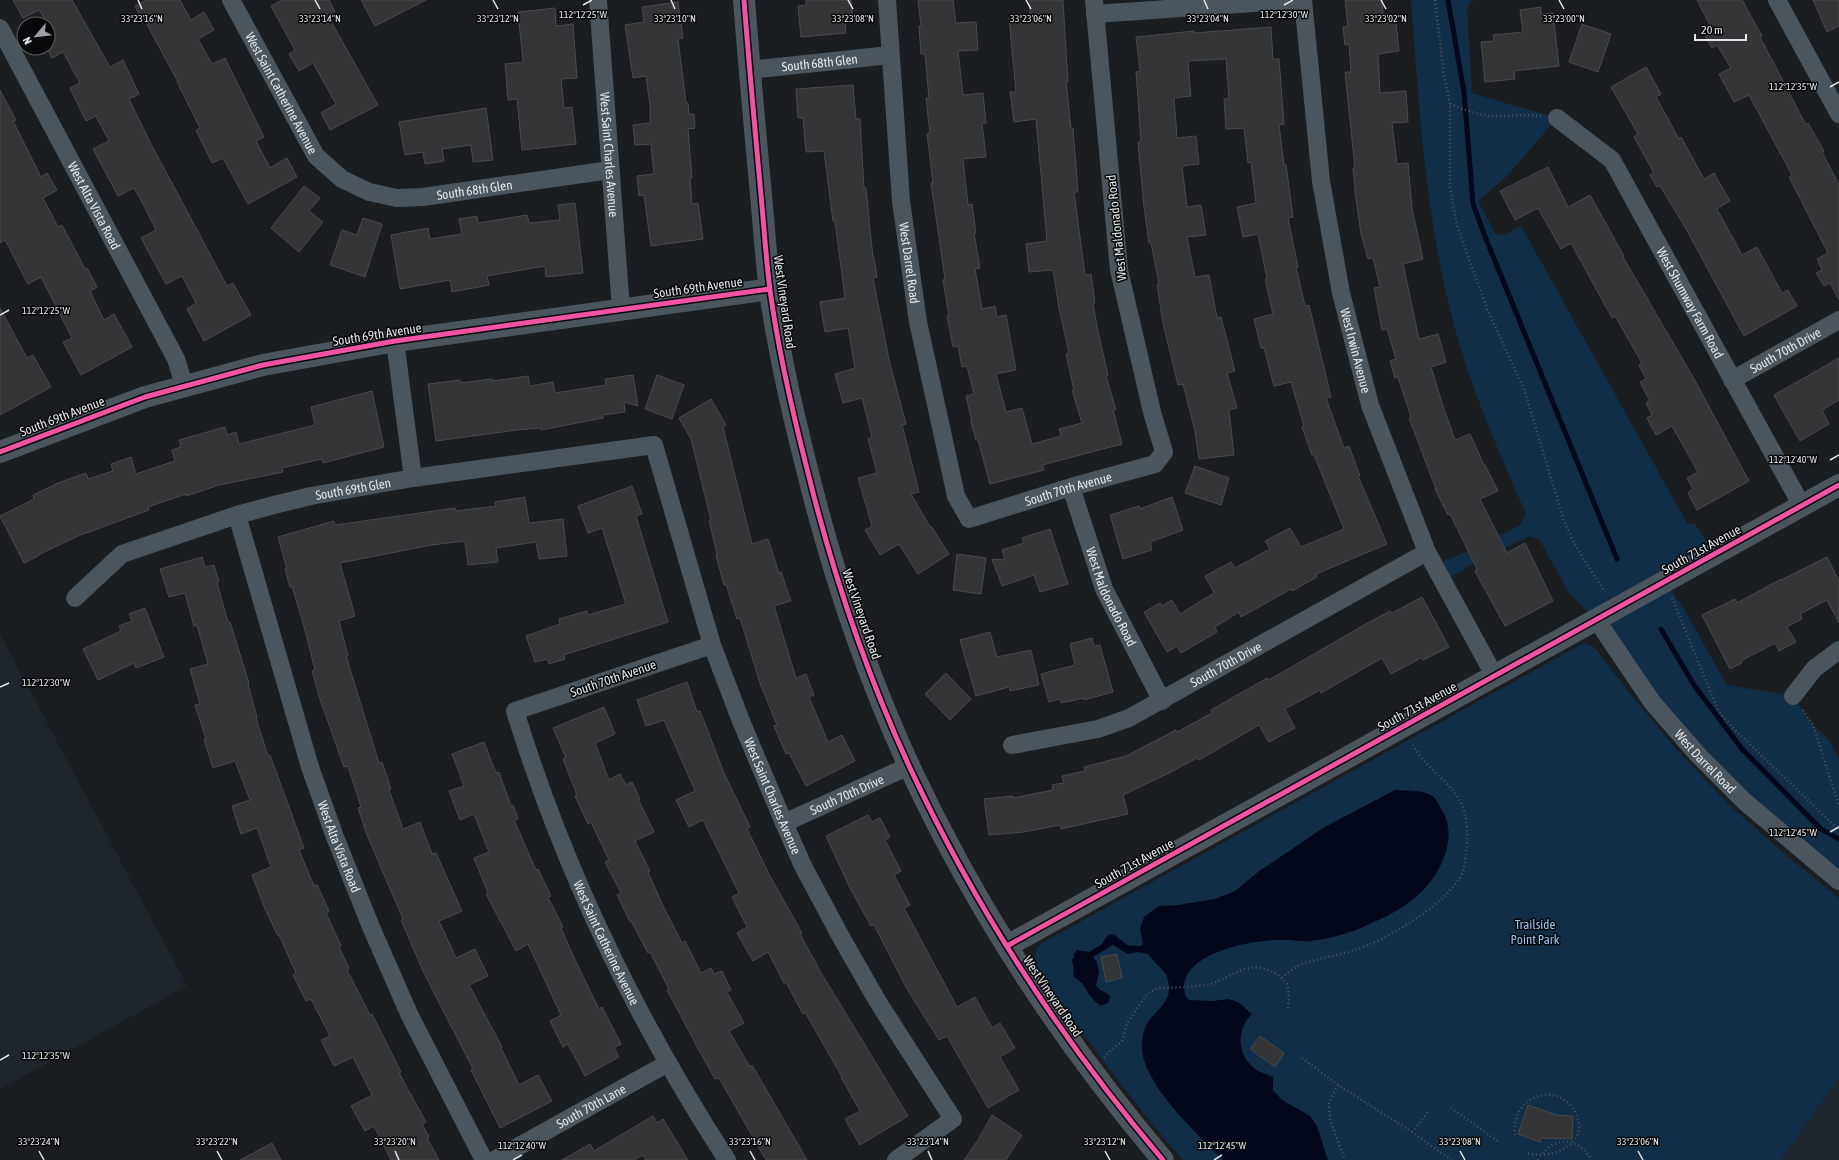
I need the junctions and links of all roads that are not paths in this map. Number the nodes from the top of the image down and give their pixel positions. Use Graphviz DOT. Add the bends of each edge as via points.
graph roads {
  1 [pos="231,0"];
  2 [pos="598,0"];
  3 [pos="744,0"];
  4 [pos="887,0"];
  5 [pos="1296,0"];
  6 [pos="1303,0"];
  7 [pos="1776,0"];
  8 [pos="1095,7"];
  9 [pos="0,28"];
  10 [pos="890,55"];
  11 [pos="749,70"];
  12 [pos="1839,114"];
  13 [pos="1557,118"];
  14 [pos="610,170"];
  15 [pos="342,179"];
  16 [pos="770,289"];
  17 [pos="621,309"];
  18 [pos="1839,320"];
  19 [pos="395,341"];
  20 [pos="1732,380"];
  21 [pos="184,385"];
  22 [pos="654,445"];
  23 [pos="0,452"];
  24 [pos="1164,452"];
  25 [pos="413,478"];
  26 [pos="1839,485"];
  27 [pos="1071,487"];
  28 [pos="1802,506"];
  29 [pos="237,515"];
  30 [pos="969,519"];
  31 [pos="1427,552"];
  32 [pos="75,598"];
  33 [pos="1596,619"];
  34 [pos="712,645"];
  35 [pos="1839,650"];
  36 [pos="1494,675"];
  37 [pos="1793,696"];
  38 [pos="1162,701"];
  39 [pos="514,711"];
  40 [pos="1012,745"];
  41 [pos="909,766"];
  42 [pos="784,823"];
  43 [pos="1839,881"];
  44 [pos="1007,946"];
  45 [pos="668,1063"];
  46 [pos="484,1160"];
  47 [pos="494,1160"];
  48 [pos="727,1160"];
  49 [pos="896,1160"];
  50 [pos="1163,1160"];
  1 -- 15 [label="street, West Saint Catherine Avenue" via="316,156"];
  2 -- 14 [label="street, West Saint Charles Avenue"];
  3 -- 11 [label="street, West Vineyard Road"];
  4 -- 10 [label="street, West Darrel Road"];
  5 -- 8 [label="street"];
  6 -- 31 [label="street, West Irwin Avenue" via="1321,181 1341,293 1370,405"];
  7 -- 12 [label="street"];
  8 -- 24 [label="street, West Maldonado Road" via="1119,270 1152,412"];
  9 -- 21 [label="street, West Alta Vista Road" via="176,359"];
  10 -- 11 [label="street, South 68th Glen"];
  10 -- 30 [label="street, West Darrel Road" via="901,201 918,322 956,496"];
  11 -- 16 [label="street, West Vineyard Road"];
  13 -- 20 [label="street, West Shumway Farm Road" via="1612,160"];
  14 -- 15 [label="street, South 68th Glen" via="423,197 396,198 368,192"];
  14 -- 17 [label="street, West Saint Charles Avenue"];
  16 -- 17 [label="street, South 69th Avenue"];
  16 -- 41 [label="street, West Vineyard Road" via="789,396 828,549 866,660"];
  17 -- 19 [label="street, South 69th Avenue"];
  18 -- 20 [label="street, South 70th Drive"];
  19 -- 21 [label="street, South 69th Avenue" via="263,365"];
  19 -- 25 [label="street"];
  20 -- 28 [label="street, West Shumway Farm Road"];
  21 -- 23 [label="street, South 69th Avenue" via="145,397"];
  22 -- 25 [label="street, South 69th Glen"];
  22 -- 34 [label="street, West Saint Charles Avenue"];
  24 -- 27 [label="street, South 70th Avenue" via="1155,464"];
  25 -- 29 [label="street, South 69th Glen" via="311,496"];
  26 -- 28 [label="street, South 71st Avenue"];
  27 -- 30 [label="street, South 70th Avenue"];
  27 -- 38 [label="street, West Maldonado Road" via="1104,589"];
  28 -- 33 [label="street, South 71st Avenue"];
  29 -- 32 [label="street, South 69th Glen" via="122,554"];
  29 -- 46 [label="street, West Alta Vista Road" via="310,767 335,837 370,927 410,1016"];
  31 -- 36 [label="street, West Irwin Avenue"];
  31 -- 38 [label="street, South 70th Drive"];
  33 -- 36 [label="street, South 71st Avenue"];
  33 -- 43 [label="street, West Darrel Road" via="1652,702 1699,756 1744,801"];
  34 -- 39 [label="street, South 70th Avenue"];
  34 -- 42 [label="street, West Saint Charles Avenue"];
  35 -- 37 [label="street" via="1814,669"];
  36 -- 44 [label="street, South 71st Avenue"];
  38 -- 40 [label="street, South 70th Drive" via="1098,729"];
  39 -- 45 [label="street, West Saint Catherine Avenue" via="560,841 615,963"];
  41 -- 42 [label="street, South 70th Drive"];
  41 -- 44 [label="street, West Vineyard Road" via="959,865"];
  42 -- 49 [label="street, West Saint Charles Avenue" via="803,866 842,939 878,1002 953,1119"];
  44 -- 50 [label="street, West Vineyard Road" via="1053,1018"];
  45 -- 47 [label="street, South 70th Lane"];
  45 -- 48 [label="street, West Saint Catherine Avenue"];
}
